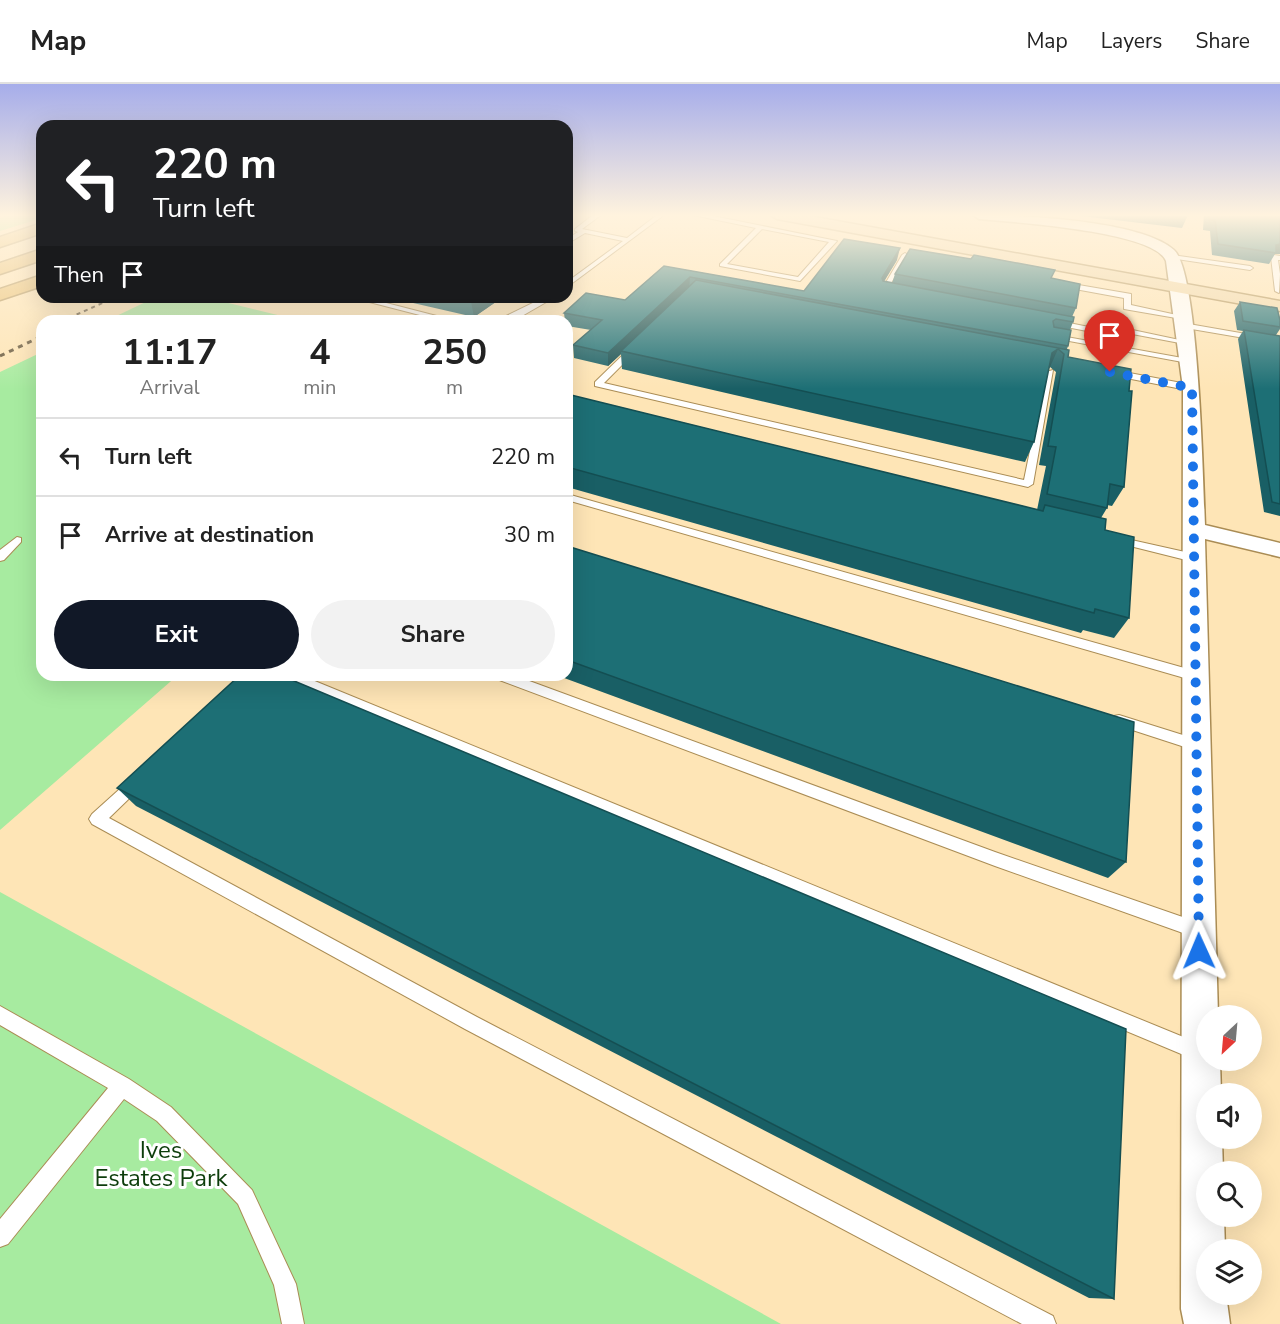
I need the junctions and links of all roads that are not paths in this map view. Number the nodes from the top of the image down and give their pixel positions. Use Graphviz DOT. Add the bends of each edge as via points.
graph roads {
  1 [pos="766,273"];
  2 [pos="806,273"];
  3 [pos="894,273"];
  4 [pos="1002,273"];
  5 [pos="1040,273"];
  6 [pos="1174,273"];
  7 [pos="1244,273"];
  8 [pos="1277,273"];
  9 [pos="36,282"];
  10 [pos="1067,285"];
  11 [pos="1279,288"];
  12 [pos="904,293"];
  13 [pos="0,295"];
  14 [pos="378,303"];
  15 [pos="540,303"];
  16 [pos="428,315"];
  17 [pos="518,315"];
  18 [pos="1182,319"];
  19 [pos="1041,320"];
  20 [pos="1053,336"];
  21 [pos="641,342"];
  22 [pos="1280,342"];
  23 [pos="1103,371"];
  24 [pos="1050,372"];
  25 [pos="573,499"];
  26 [pos="1106,537"];
  27 [pos="17,540"];
  28 [pos="1194,544"];
  29 [pos="1280,550"];
  30 [pos="0,557"];
  31 [pos="1196,676"];
  32 [pos="301,681"];
  33 [pos="515,681"];
  34 [pos="1101,714"];
  35 [pos="1197,745"];
  36 [pos="148,771"];
  37 [pos="1199,931"];
  38 [pos="1200,1005"];
  39 [pos="0,1015"];
  40 [pos="1196,1051"];
  41 [pos="1200,1071"];
  42 [pos="122,1086"];
  43 [pos="0,1236"];
  44 [pos="293,1324"];
  45 [pos="1045,1324"];
  46 [pos="1207,1324"];
  1 -- 2 [label="lane" via="801,279"];
  3 -- 12 [label="lane" via="884,289"];
  4 -- 18 [label="main road"];
  5 -- 18 [label="main road"];
  6 -- 18 [label="street"];
  7 -- 18 [label="lane"];
  8 -- 11 [label="lane"];
  9 -- 13 [label="highway"];
  10 -- 18 [label="lane" via="1128,296 1127,307"];
  11 -- 18 [label="main road"];
  14 -- 16 [label="lane"];
  15 -- 17 [label="lane"];
  18 -- 19 [label="lane" via="1124,330 1123,336"];
  18 -- 20 [label="lane"];
  18 -- 22 [label="lane"];
  18 -- 23 [label="lane"];
  18 -- 28 [label="street"];
  21 -- 24 [label="lane" via="598,384 1028,484"];
  25 -- 31 [label="lane"];
  26 -- 28 [label="lane"];
  27 -- 30 [label="lane"];
  28 -- 29 [label="street"];
  28 -- 31 [label="street"];
  31 -- 35 [label="street"];
  32 -- 40 [label="lane"];
  33 -- 37 [label="lane"];
  34 -- 35 [label="lane"];
  35 -- 37 [label="street"];
  36 -- 45 [label="lane" via="97,819 471,1023"];
  37 -- 38 [label="street"];
  39 -- 42 [label="lane"];
  41 -- 46 [label="street"];
  42 -- 43 [label="lane"];
  42 -- 44 [label="lane" via="164,1114 245,1197 285,1284"];
}
